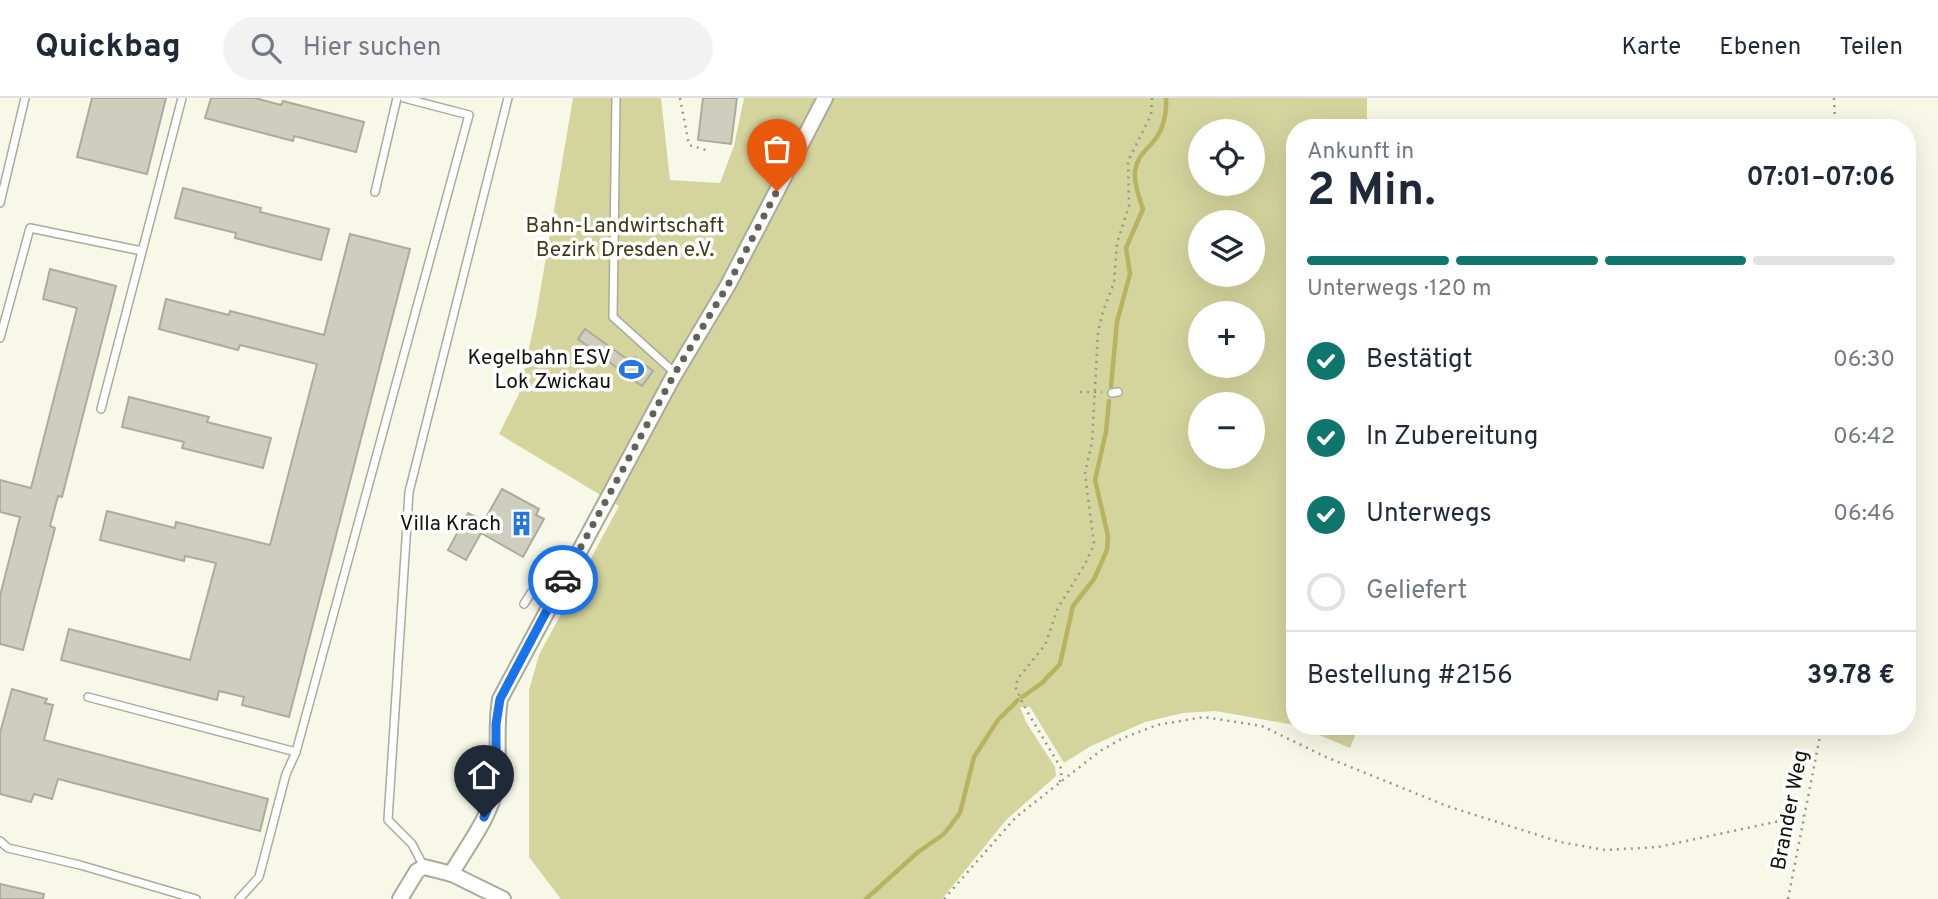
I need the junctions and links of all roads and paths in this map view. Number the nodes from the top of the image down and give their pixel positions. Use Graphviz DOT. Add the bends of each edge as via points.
graph roads {
  1 [pos="25,98"];
  2 [pos="182,98"];
  3 [pos="397,98"];
  4 [pos="404,98"];
  5 [pos="508,98"];
  6 [pos="616,98"];
  7 [pos="680,98"];
  8 [pos="825,98"];
  9 [pos="1152,98"];
  10 [pos="1834,98"];
  11 [pos="1835,119"];
  12 [pos="709,151"];
  13 [pos="374,192"];
  14 [pos="0,203"];
  15 [pos="142,251"];
  16 [pos="0,338"];
  17 [pos="675,373"];
  18 [pos="1080,392"];
  19 [pos="1094,392"];
  20 [pos="1111,392"];
  21 [pos="101,409"];
  22 [pos="531,593"];
  23 [pos="524,604"];
  24 [pos="88,698"];
  25 [pos="1820,735"];
  26 [pos="296,752"];
  27 [pos="1060,783"];
  28 [pos="1804,816"];
  29 [pos="0,841"];
  30 [pos="424,866"];
  31 [pos="451,874"];
  32 [pos="197,899"];
  33 [pos="239,899"];
  34 [pos="400,899"];
  35 [pos="503,899"];
  36 [pos="944,899"];
  37 [pos="1788,899"];
  1 -- 14 [label="lane"];
  2 -- 15 [label="lane"];
  3 -- 13 [label="lane"];
  4 -- 26 [label="lane" via="469,115"];
  5 -- 30 [label="lane" via="409,492 388,820 412,844"];
  6 -- 17 [label="lane" via="613,317"];
  7 -- 12 [label="path" via="689,145"];
  8 -- 17 [label="street" via="728,285"];
  9 -- 19 [label="path" via="1151,115 1128,161 1129,206 1117,243 1114,283 1098,332"];
  10 -- 11 [label="path"];
  15 -- 16 [label="lane" via="30,228"];
  15 -- 21 [label="lane"];
  17 -- 31 [label="street" via="500,699 496,789"];
  18 -- 19 [label="path"];
  19 -- 20 [label="path"];
  19 -- 27 [label="path" via="1085,473 1094,544 1064,596 1045,645 1015,686 1062,770"];
  22 -- 23 [label="lane"];
  24 -- 26 [label="lane"];
  25 -- 28 [label="path, Brander Weg"];
  26 -- 33 [label="lane" via="259,877"];
  27 -- 28 [label="path" via="1124,737 1157,725 1204,717 1262,726 1447,806 1584,848 1658,847"];
  27 -- 36 [label="path" via="1016,817"];
  28 -- 37 [label="path, Brander Weg"];
  29 -- 32 [label="lane" via="8,848"];
  30 -- 31 [label="street"];
  30 -- 34 [label="street"];
  31 -- 35 [label="street"];
}
